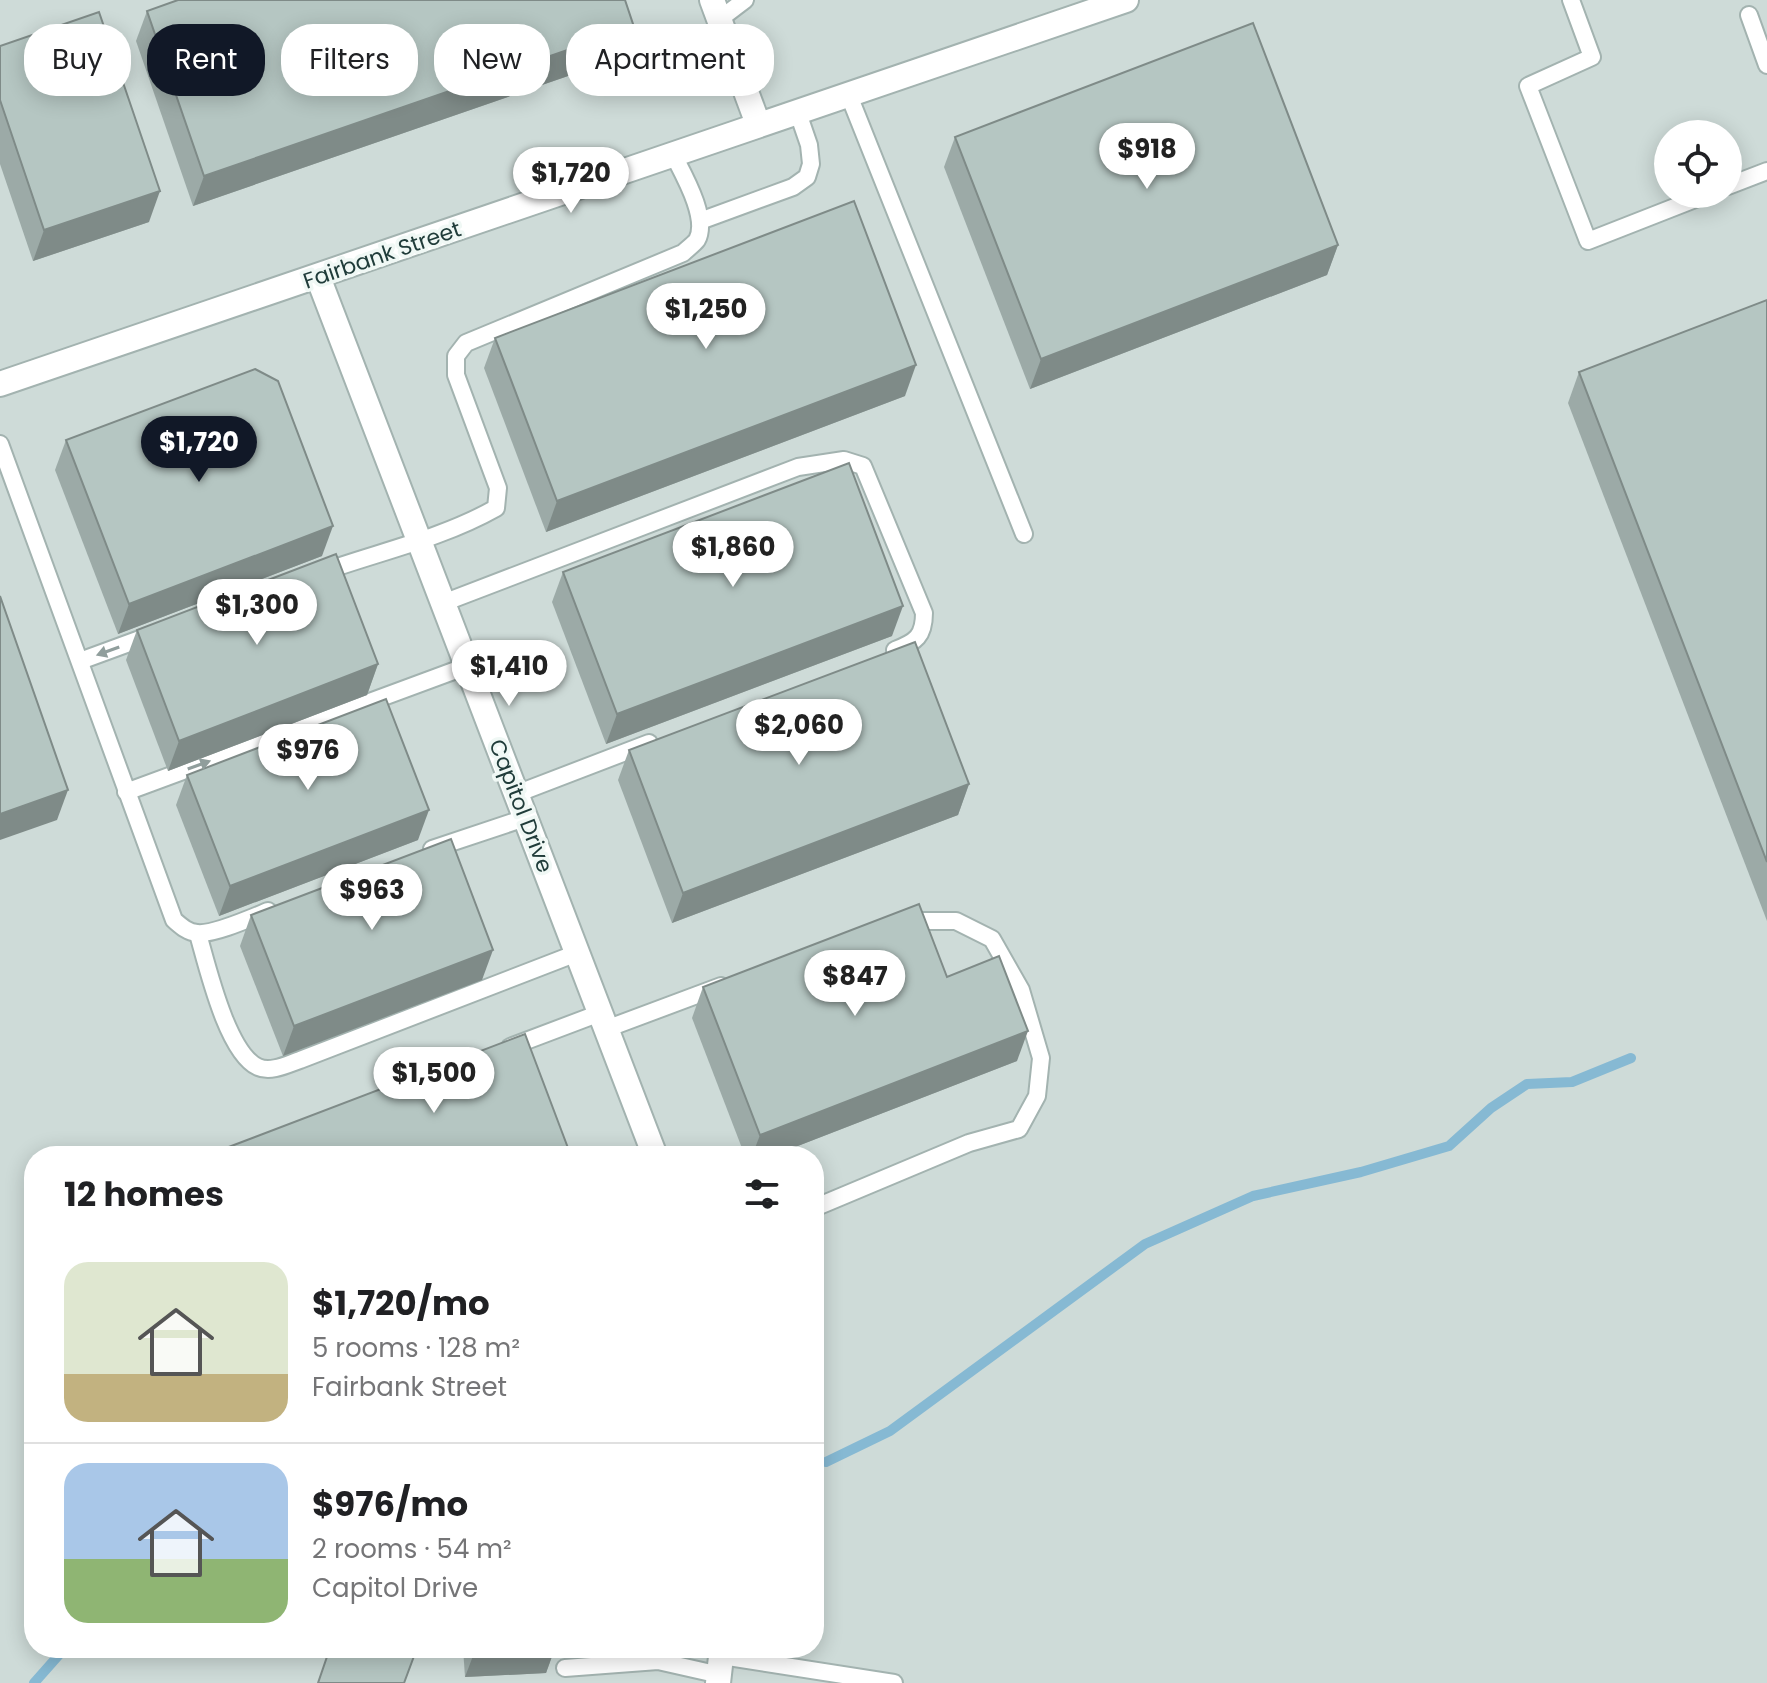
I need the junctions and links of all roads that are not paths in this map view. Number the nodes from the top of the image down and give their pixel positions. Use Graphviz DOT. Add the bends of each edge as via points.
graph roads {
  1 [pos="745,0"];
  2 [pos="1126,0"];
  3 [pos="1571,0"];
  4 [pos="716,10"];
  5 [pos="1749,15"];
  6 [pos="1767,65"];
  7 [pos="848,93"];
  8 [pos="797,110"];
  9 [pos="758,124"];
  10 [pos="673,154"];
  11 [pos="1767,171"];
  12 [pos="1742,181"];
  13 [pos="1672,208"];
  14 [pos="700,221"];
  15 [pos="318,277"];
  16 [pos="0,384"];
  17 [pos="0,444"];
  18 [pos="1024,534"];
  19 [pos="419,541"];
  20 [pos="311,577"];
  21 [pos="443,603"];
  22 [pos="166,630"];
  23 [pos="884,654"];
  24 [pos="80,661"];
  25 [pos="467,666"];
  26 [pos="663,738"];
  27 [pos="126,792"];
  28 [pos="516,794"];
  29 [pos="525,818"];
  30 [pos="423,852"];
  31 [pos="278,907"];
  32 [pos="894,928"];
  33 [pos="198,934"];
  34 [pos="577,953"];
  35 [pos="738,979"];
  36 [pos="603,1021"];
  37 [pos="497,1052"];
  38 [pos="651,1146"];
  39 [pos="824,1204"];
  40 [pos="720,1666"];
  41 [pos="565,1668"];
  42 [pos="894,1683"];
  1 -- 4 [label="lane"];
  2 -- 7 [label="street, Fairbank Street"];
  3 -- 13 [label="lane" via="1592,57 1528,86 1588,241"];
  4 -- 9 [label="street"];
  5 -- 6 [label="lane"];
  7 -- 8 [label="street, Fairbank Street"];
  7 -- 18 [label="lane"];
  8 -- 9 [label="street, Fairbank Street"];
  8 -- 14 [label="lane" via="809,145 807,177"];
  9 -- 10 [label="street, Fairbank Street"];
  10 -- 14 [label="lane"];
  10 -- 15 [label="street, Fairbank Street"];
  11 -- 12 [label="lane"];
  14 -- 19 [label="lane" via="697,239 683,253 466,343 456,356 456,375 498,488 496,508"];
  15 -- 16 [label="street, Fairbank Street"];
  15 -- 19 [label="street, Capitol Drive"];
  17 -- 24 [label="lane"];
  19 -- 20 [label="lane"];
  19 -- 21 [label="street, Capitol Drive"];
  21 -- 23 [label="lane" via="798,467 844,460 863,466 924,613 924,627 914,643"];
  21 -- 25 [label="street, Capitol Drive"];
  22 -- 24 [label="lane, one-way"];
  24 -- 27 [label="lane"];
  27 -- 25 [label="lane, one-way"];
  25 -- 28 [label="street, Capitol Drive"];
  26 -- 28 [label="lane"];
  27 -- 33 [label="lane" via="174,920"];
  28 -- 29 [label="street, Capitol Drive"];
  29 -- 30 [label="lane"];
  29 -- 34 [label="street, Capitol Drive"];
  31 -- 33 [label="lane"];
  32 -- 39 [label="lane" via="956,921 992,939 1021,990 1041,1058 1037,1096 1019,1129 969,1143"];
  33 -- 34 [label="lane" via="234,1041 246,1058 269,1070"];
  34 -- 36 [label="street, Capitol Drive"];
  35 -- 36 [label="lane"];
  36 -- 37 [label="lane"];
  36 -- 38 [label="street, Capitol Drive"];
  40 -- 41 [label="lane" via="658,1661"];
  40 -- 42 [label="lane"];
}
